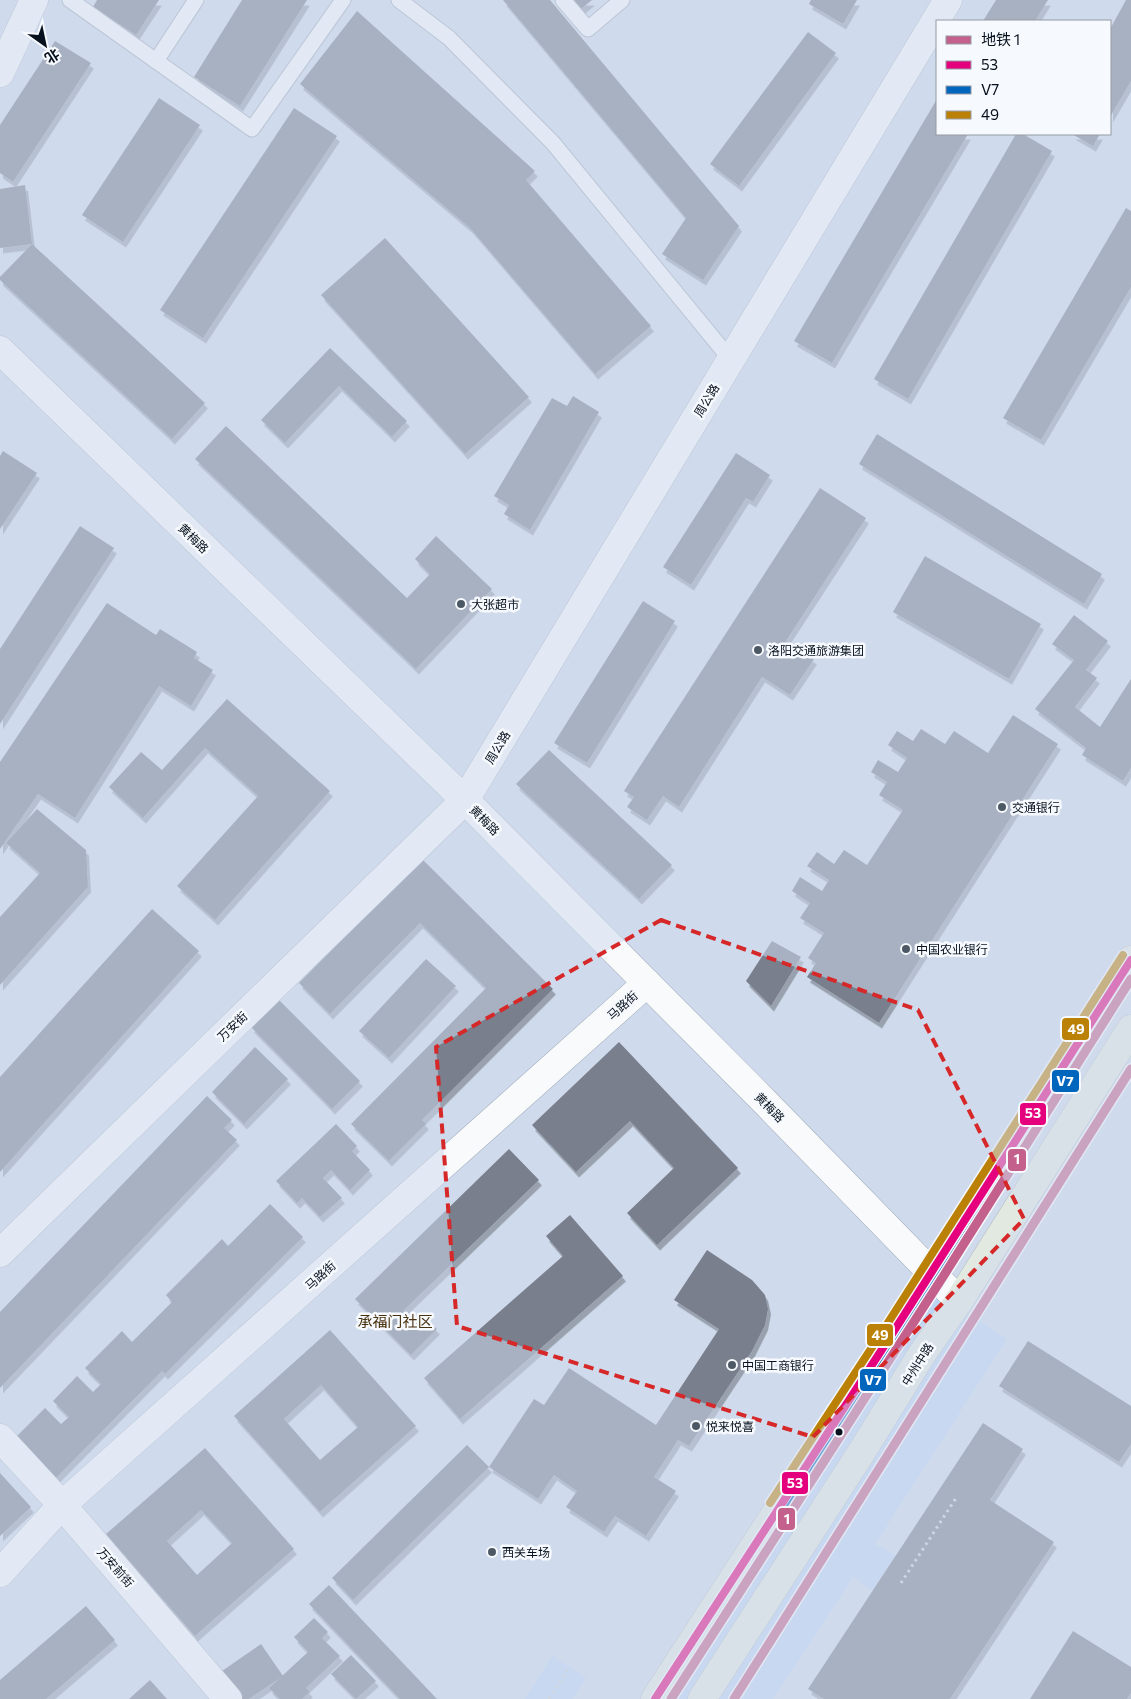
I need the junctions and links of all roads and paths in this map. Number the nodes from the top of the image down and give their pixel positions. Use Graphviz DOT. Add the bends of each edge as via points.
graph roads {
  1 [pos="34,0"];
  2 [pos="70,0"];
  3 [pos="196,0"];
  4 [pos="343,0"];
  5 [pos="399,0"];
  6 [pos="563,0"];
  7 [pos="622,0"];
  8 [pos="948,0"];
  9 [pos="156,61"];
  10 [pos="0,73"];
  11 [pos="0,350"];
  12 [pos="731,360"];
  13 [pos="465,800"];
  14 [pos="1131,960"];
  15 [pos="647,983"];
  16 [pos="1131,1028"];
  17 [pos="0,1253"];
  18 [pos="931,1271"];
  19 [pos="959,1300"];
  20 [pos="0,1438"];
  21 [pos="956,1498"];
  22 [pos="62,1505"];
  23 [pos="0,1573"];
  24 [pos="901,1583"];
  25 [pos="569,1667"];
  26 [pos="228,1699"];
  27 [pos="549,1699"];
  28 [pos="655,1699"];
  29 [pos="702,1699"];
  1 -- 10 [label="street"];
  2 -- 9 [label="lane"];
  3 -- 9 [label="lane"];
  4 -- 9 [label="lane" via="252,129"];
  5 -- 12 [label="lane" via="450,38 554,143"];
  6 -- 7 [label="lane" via="588,29"];
  8 -- 12 [label="street, 周公路"];
  11 -- 13 [label="street, 黄梅路"];
  12 -- 13 [label="street, 周公路"];
  13 -- 15 [label="street, 黄梅路"];
  13 -- 17 [label="street, 万安街"];
  14 -- 18 [label="main road"];
  15 -- 18 [label="street, 黄梅路"];
  15 -- 22 [label="street, 马路街"];
  16 -- 19 [label="main road, 中州中路"];
  18 -- 19 [label="street, 黄梅路"];
  18 -- 28 [label="main road"];
  19 -- 29 [label="main road, 中州中路"];
  20 -- 22 [label="street, 万安前街"];
  21 -- 24 [label="path"];
  22 -- 23 [label="street, 马路街"];
  22 -- 26 [label="street, 万安前街"];
  25 -- 27 [label="path"];
}
